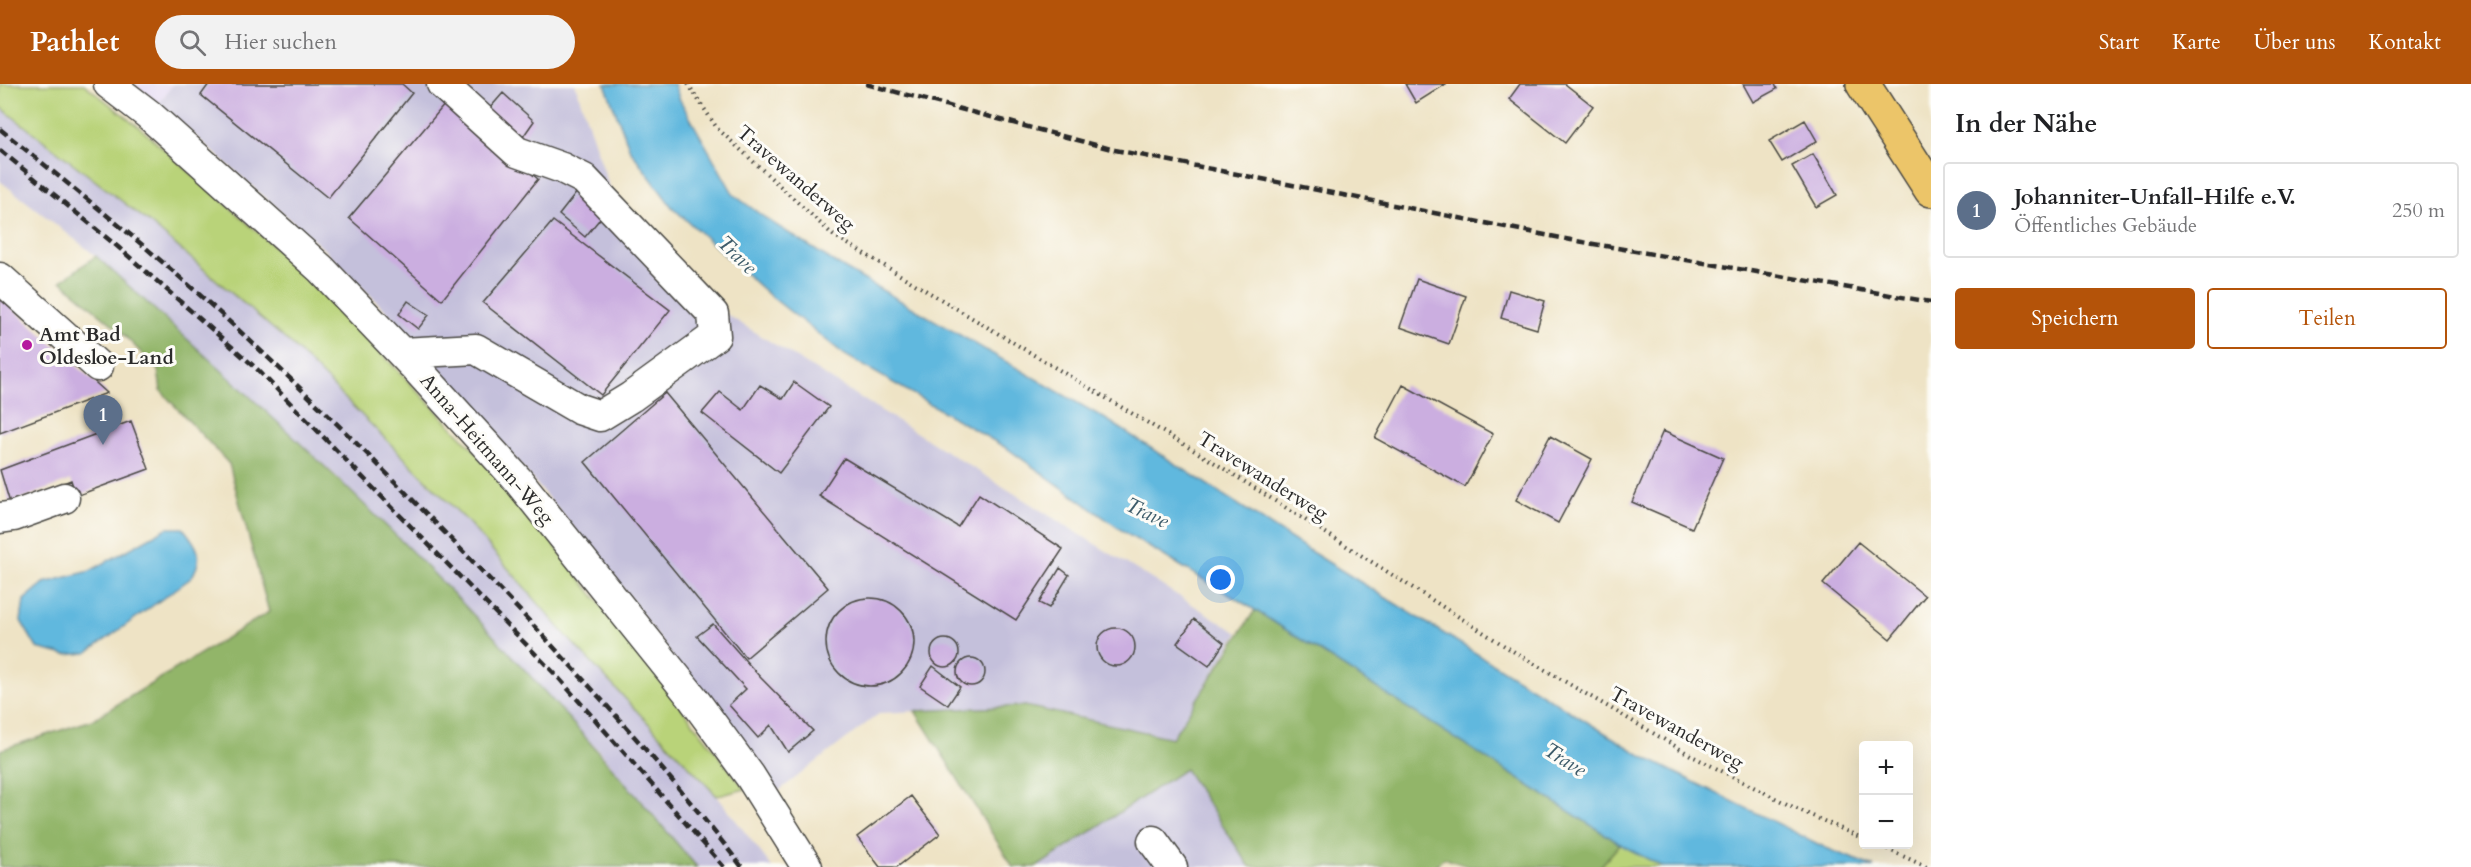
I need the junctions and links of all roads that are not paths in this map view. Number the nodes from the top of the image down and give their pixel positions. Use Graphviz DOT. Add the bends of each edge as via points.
graph roads {
  1 [pos="109,84"];
  2 [pos="442,84"];
  3 [pos="1863,84"];
  4 [pos="1931,190"];
  5 [pos="0,278"];
  6 [pos="402,353"];
  7 [pos="98,366"];
  8 [pos="64,498"];
  9 [pos="0,518"];
  10 [pos="1153,841"];
  11 [pos="807,867"];
  12 [pos="1172,867"];
  1 -- 6 [label="street, Anna-Heitmann-Weg" via="148,114 321,269"];
  2 -- 6 [label="street" via="517,152 584,179 713,314 715,336 600,416 579,409 476,349"];
  3 -- 4 [label="main road"];
  5 -- 7 [label="street"];
  6 -- 11 [label="street, Anna-Heitmann-Weg" via="517,479 627,614 750,776"];
  8 -- 9 [label="street"];
  10 -- 12 [label="street"];
}
